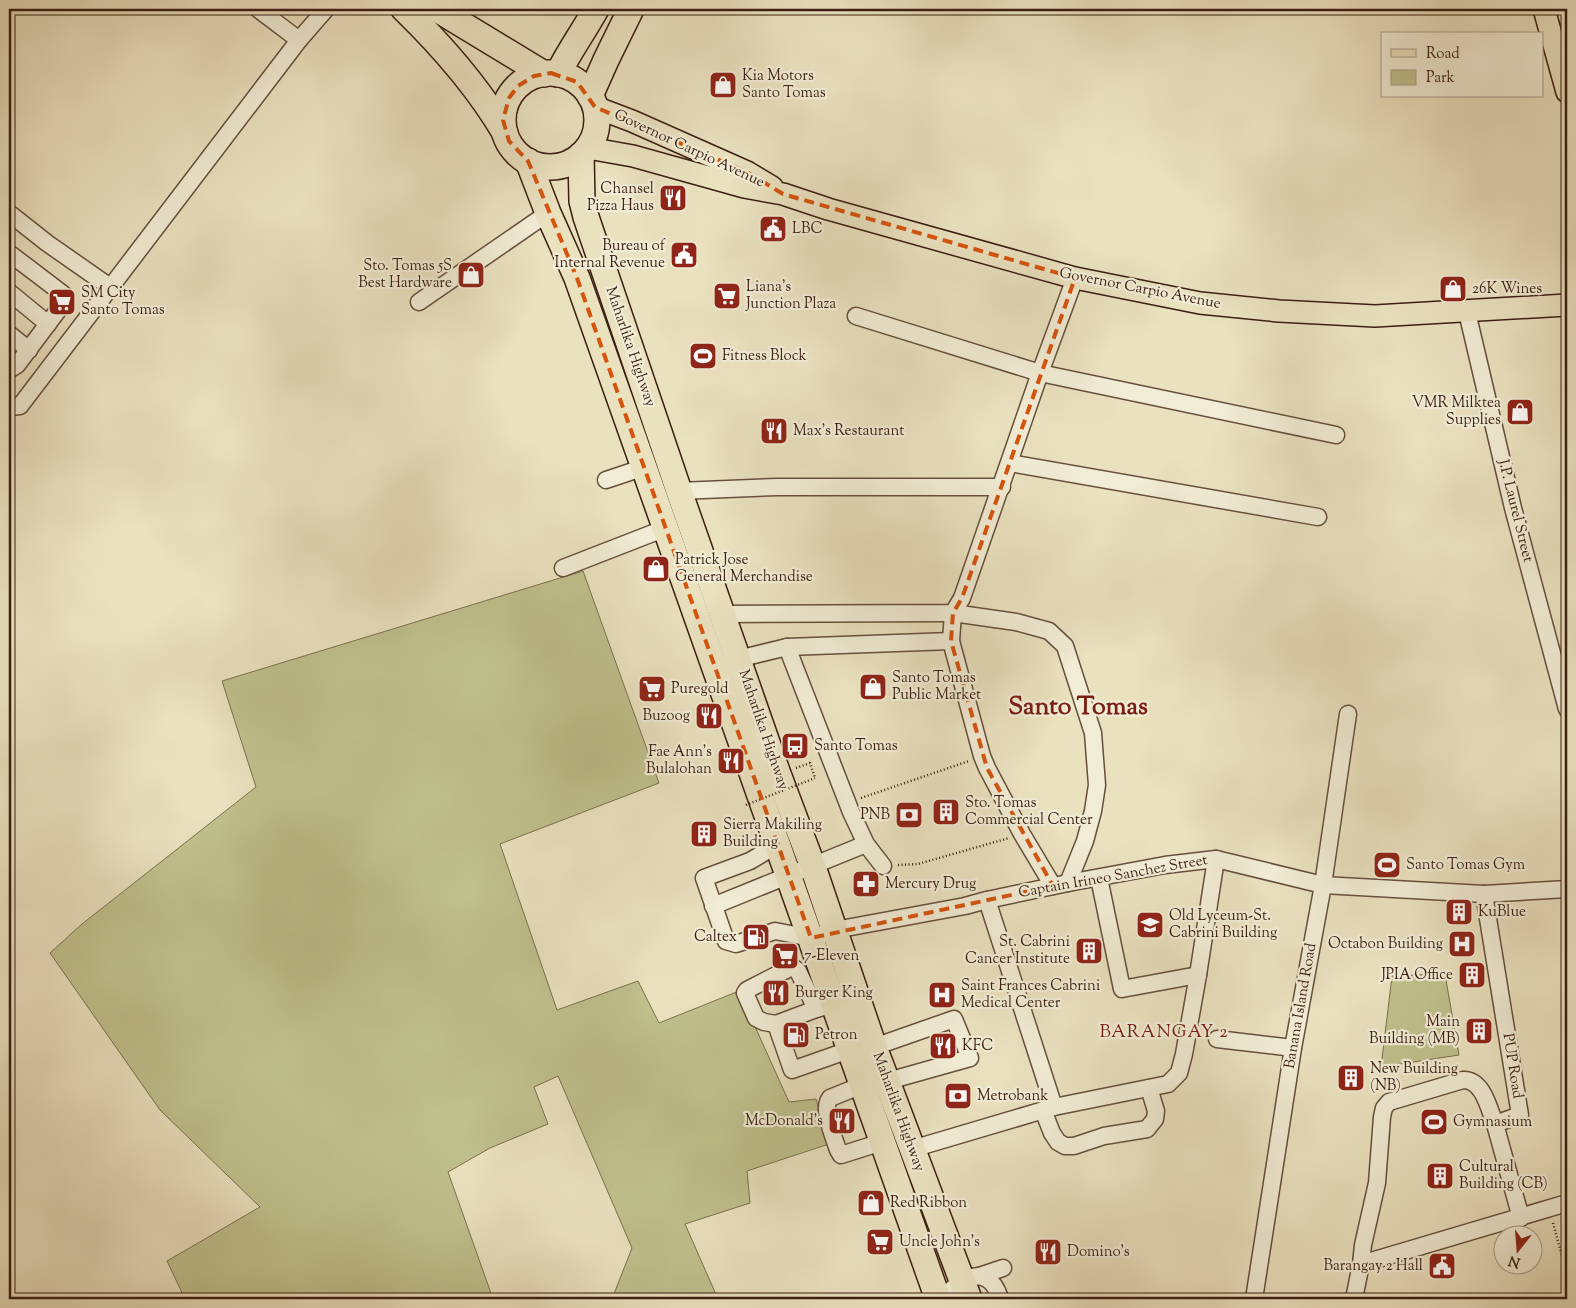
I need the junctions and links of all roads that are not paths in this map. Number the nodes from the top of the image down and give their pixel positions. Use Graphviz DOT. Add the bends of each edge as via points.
graph roads {
  1 [pos="258,9"];
  2 [pos="326,9"];
  3 [pos="404,9"];
  4 [pos="437,9"];
  5 [pos="596,9"];
  6 [pos="631,9"];
  7 [pos="1544,9"];
  8 [pos="300,40"];
  9 [pos="551,74"];
  10 [pos="1567,92"];
  11 [pos="593,101"];
  12 [pos="505,133"];
  13 [pos="585,152"];
  14 [pos="528,161"];
  15 [pos="783,194"];
  16 [pos="9,213"];
  17 [pos="548,213"];
  18 [pos="9,253"];
  19 [pos="1075,278"];
  20 [pos="110,287"];
  21 [pos="9,292"];
  22 [pos="420,302"];
  23 [pos="1567,305"];
  24 [pos="1467,312"];
  25 [pos="856,316"];
  26 [pos="48,324"];
  27 [pos="9,334"];
  28 [pos="29,350"];
  29 [pos="9,370"];
  30 [pos="1040,373"];
  31 [pos="9,407"];
  32 [pos="1336,435"];
  33 [pos="1010,463"];
  34 [pos="645,467"];
  35 [pos="606,480"];
  36 [pos="1002,487"];
  37 [pos="679,491"];
  38 [pos="1318,517"];
  39 [pos="666,528"];
  40 [pos="563,568"];
  41 [pos="953,613"];
  42 [pos="722,614"];
  43 [pos="951,641"];
  44 [pos="787,647"];
  45 [pos="738,660"];
  46 [pos="1567,709"];
  47 [pos="1348,714"];
  48 [pos="775,836"];
  49 [pos="866,844"];
  50 [pos="1216,859"];
  51 [pos="883,866"];
  52 [pos="813,867"];
  53 [pos="788,877"];
  54 [pos="1099,878"];
  55 [pos="1060,885"];
  56 [pos="1323,885"];
  57 [pos="1567,889"];
  58 [pos="1484,894"];
  59 [pos="987,900"];
  60 [pos="713,906"];
  61 [pos="835,930"];
  62 [pos="811,938"];
  63 [pos="1198,975"];
  64 [pos="825,1007"];
  65 [pos="776,1024"];
  66 [pos="1217,1039"];
  67 [pos="874,1047"];
  68 [pos="1293,1048"];
  69 [pos="849,1050"];
  70 [pos="888,1081"];
  71 [pos="862,1085"];
  72 [pos="1149,1088"];
  73 [pos="1049,1109"];
  74 [pos="1495,1124"];
  75 [pos="884,1144"];
  76 [pos="910,1144"];
  77 [pos="834,1166"];
  78 [pos="1567,1203"];
  79 [pos="1521,1218"];
  80 [pos="1361,1264"];
  81 [pos="1003,1268"];
  82 [pos="970,1285"];
  83 [pos="940,1299"];
  84 [pos="1000,1299"];
  85 [pos="1254,1299"];
  86 [pos="1354,1299"];
  1 -- 8 [label="street"];
  2 -- 8 [label="street"];
  3 -- 12 [label="highway" via="475,87"];
  4 -- 9 [label="highway"];
  5 -- 9 [label="highway" via="584,32"];
  6 -- 11 [label="highway" via="606,60"];
  7 -- 10 [label="main road"];
  8 -- 20 [label="street"];
  9 -- 11 [label="highway" via="577,82"];
  9 -- 12 [label="highway" via="526,80 508,98 504,113"];
  11 -- 13 [label="highway" via="596,129"];
  11 -- 15 [label="main road, Governor Carpio Avenue" via="747,172"];
  12 -- 14 [label="highway" via="513,148"];
  13 -- 14 [label="highway" via="571,162 556,166"];
  13 -- 15 [label="main road, Governor Carpio Avenue" via="633,156 744,187"];
  13 -- 37 [label="highway, Maharlika Highway" via="582,202 586,217"];
  14 -- 17 [label="highway, Maharlika Highway"];
  15 -- 19 [label="main road, Governor Carpio Avenue"];
  16 -- 20 [label="street"];
  17 -- 22 [label="street"];
  17 -- 34 [label="highway, Maharlika Highway" via="577,278"];
  18 -- 26 [label="street" via="63,294 64,304"];
  19 -- 24 [label="main road, Governor Carpio Avenue" via="1200,304 1279,311 1375,316"];
  19 -- 30 [label="street"];
  20 -- 31 [label="street" via="20,406"];
  21 -- 26 [label="street"];
  23 -- 24 [label="main road, Governor Carpio Avenue"];
  24 -- 46 [label="street, J.P. Laurel Street" via="1513,508"];
  25 -- 30 [label="street"];
  26 -- 28 [label="street"];
  27 -- 28 [label="street"];
  28 -- 29 [label="street"];
  30 -- 32 [label="street"];
  30 -- 33 [label="street"];
  33 -- 36 [label="street"];
  33 -- 38 [label="street"];
  34 -- 35 [label="street"];
  34 -- 39 [label="highway, Maharlika Highway"];
  36 -- 37 [label="street" via="778,487"];
  36 -- 41 [label="street" via="962,598"];
  37 -- 42 [label="highway, Maharlika Highway"];
  39 -- 40 [label="street"];
  39 -- 48 [label="highway, Maharlika Highway"];
  41 -- 42 [label="street"];
  41 -- 43 [label="street"];
  41 -- 55 [label="street" via="1016,622 1049,631 1065,646 1093,733 1097,785 1085,841"];
  42 -- 45 [label="highway, Maharlika Highway"];
  43 -- 44 [label="street"];
  43 -- 55 [label="street" via="987,768 1022,834"];
  44 -- 45 [label="street"];
  44 -- 49 [label="street"];
  45 -- 52 [label="highway, Maharlika Highway"];
  47 -- 56 [label="street, Banana Island Road"];
  48 -- 53 [label="highway, Maharlika Highway"];
  48 -- 60 [label="street" via="765,852 750,862 704,878"];
  49 -- 51 [label="street"];
  49 -- 52 [label="street"];
  50 -- 54 [label="street, Captain Irineo Sanchez Street"];
  50 -- 56 [label="street, Captain Irineo Sanchez Street"];
  50 -- 63 [label="street"];
  52 -- 53 [label="street"];
  52 -- 61 [label="highway, Maharlika Highway"];
  53 -- 60 [label="street"];
  53 -- 62 [label="highway, Maharlika Highway"];
  54 -- 55 [label="street, Captain Irineo Sanchez Street"];
  54 -- 63 [label="street" via="1122,989"];
  55 -- 59 [label="street, Captain Irineo Sanchez Street"];
  56 -- 58 [label="street, Captain Irineo Sanchez Street"];
  56 -- 68 [label="street, Banana Island Road"];
  57 -- 58 [label="street, Captain Irineo Sanchez Street"];
  58 -- 74 [label="street, PUP Road" via="1520,1116"];
  59 -- 61 [label="street, Captain Irineo Sanchez Street"];
  59 -- 73 [label="street"];
  60 -- 62 [label="street" via="726,941 736,944 774,931"];
  61 -- 62 [label="street, Captain Irineo Sanchez Street"];
  61 -- 67 [label="highway, Maharlika Highway"];
  62 -- 64 [label="highway, Maharlika Highway"];
  63 -- 72 [label="street" via="1179,1073 1168,1084"];
  64 -- 65 [label="street"];
  64 -- 65 [label="street" via="798,971 790,968 745,993 756,1018"];
  64 -- 69 [label="highway, Maharlika Highway"];
  65 -- 69 [label="street" via="792,1070"];
  66 -- 68 [label="street"];
  67 -- 70 [label="highway, Maharlika Highway"];
  67 -- 70 [label="street" via="954,1019 970,1058"];
  68 -- 85 [label="street, Banana Island Road"];
  69 -- 71 [label="highway, Maharlika Highway"];
  70 -- 76 [label="highway, Maharlika Highway"];
  71 -- 75 [label="highway, Maharlika Highway"];
  71 -- 75 [label="street" via="827,1101 825,1109 838,1150 841,1155"];
  72 -- 73 [label="street"];
  72 -- 73 [label="street" via="1156,1119 1147,1129 1104,1136 1074,1146 1058,1142 1052,1133"];
  73 -- 76 [label="street"];
  74 -- 79 [label="street"];
  74 -- 80 [label="street" via="1482,1091 1470,1080 1389,1102 1382,1117 1377,1183"];
  75 -- 76 [label="street"];
  75 -- 77 [label="street"];
  75 -- 83 [label="highway, Maharlika Highway"];
  76 -- 82 [label="highway, Maharlika Highway"];
  78 -- 79 [label="street"];
  79 -- 80 [label="street"];
  80 -- 86 [label="street"];
  81 -- 82 [label="street"];
  82 -- 83 [label="street"];
  82 -- 84 [label="street" via="988,1279 998,1290"];
}
